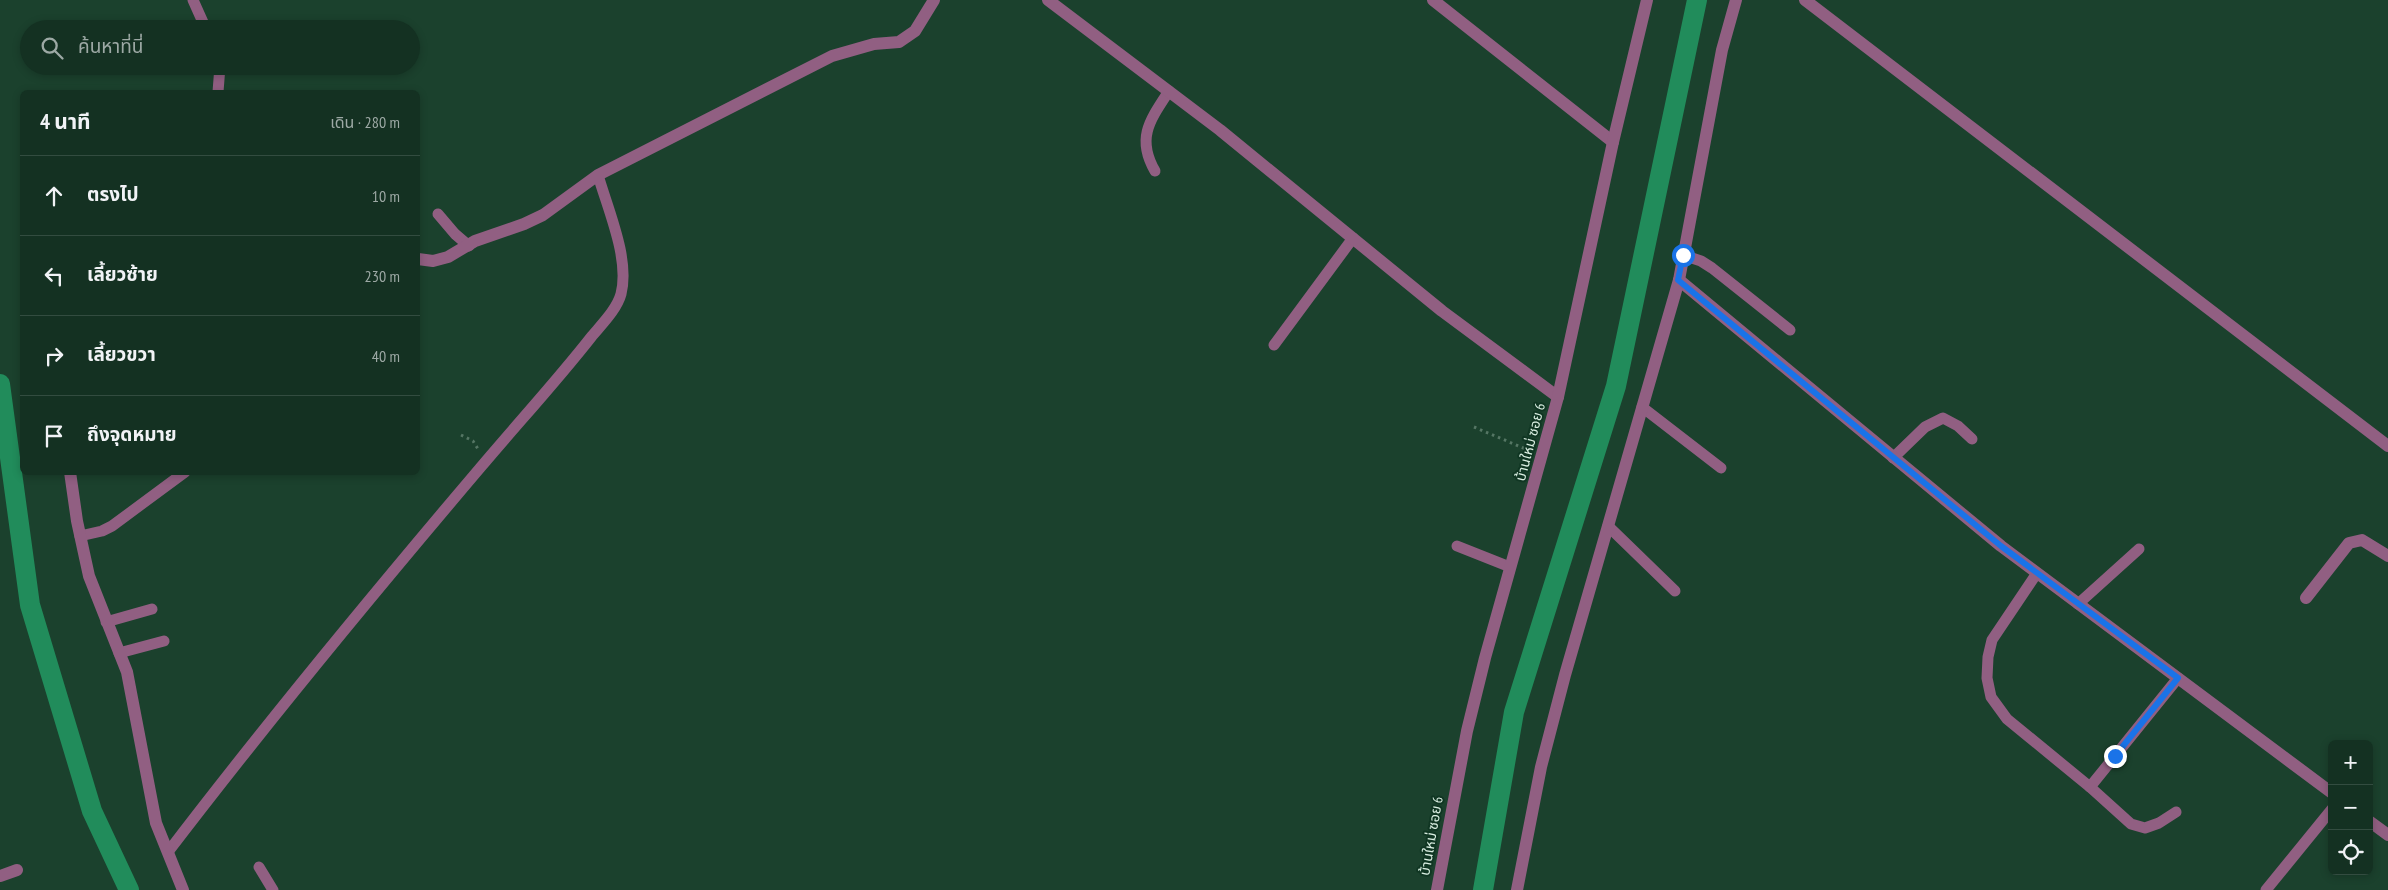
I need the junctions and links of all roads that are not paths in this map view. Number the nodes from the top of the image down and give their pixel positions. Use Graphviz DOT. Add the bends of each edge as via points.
graph roads {
  1 [pos="193,0"];
  2 [pos="934,0"];
  3 [pos="1048,0"];
  4 [pos="1433,0"];
  5 [pos="1647,0"];
  6 [pos="1736,0"];
  7 [pos="1805,0"];
  8 [pos="202,20"];
  9 [pos="219,75"];
  10 [pos="218,90"];
  11 [pos="1169,91"];
  12 [pos="1613,142"];
  13 [pos="1155,171"];
  14 [pos="598,175"];
  15 [pos="438,214"];
  16 [pos="1353,238"];
  17 [pos="469,246"];
  18 [pos="1683,255"];
  19 [pos="420,259"];
  20 [pos="1678,280"];
  21 [pos="1790,330"];
  22 [pos="1274,345"];
  23 [pos="1558,397"];
  24 [pos="1642,407"];
  25 [pos="1972,439"];
  26 [pos="2388,446"];
  27 [pos="1893,458"];
  28 [pos="1721,468"];
  29 [pos="70,475"];
  30 [pos="180,475"];
  31 [pos="1608,526"];
  32 [pos="80,536"];
  33 [pos="1457,546"];
  34 [pos="2139,549"];
  35 [pos="2388,556"];
  36 [pos="1510,567"];
  37 [pos="2037,573"];
  38 [pos="1675,591"];
  39 [pos="2306,598"];
  40 [pos="2078,604"];
  41 [pos="152,609"];
  42 [pos="106,622"];
  43 [pos="164,641"];
  44 [pos="119,653"];
  45 [pos="2178,678"];
  46 [pos="2090,787"];
  47 [pos="2328,790"];
  48 [pos="2176,812"];
  49 [pos="2328,813"];
  50 [pos="2373,824"];
  51 [pos="2388,835"];
  52 [pos="168,852"];
  53 [pos="259,867"];
  54 [pos="17,870"];
  55 [pos="0,876"];
  56 [pos="183,890"];
  57 [pos="274,890"];
  58 [pos="1437,890"];
  59 [pos="1517,890"];
  60 [pos="2266,890"];
  1 -- 8 [label="lane"];
  2 -- 14 [label="street" via="914,31 900,42 874,44 832,56"];
  3 -- 11 [label="street"];
  4 -- 12 [label="street"];
  5 -- 12 [label="street, บ้านใหม่ ซอย 6"];
  6 -- 18 [label="street" via="1722,50"];
  7 -- 26 [label="street"];
  9 -- 10 [label="lane"];
  11 -- 13 [label="lane" via="1150,121 1147,136 1147,156"];
  11 -- 16 [label="street"];
  12 -- 23 [label="street, บ้านใหม่ ซอย 6"];
  14 -- 17 [label="street" via="543,214"];
  14 -- 52 [label="lane" via="621,257 623,280 620,296 610,314 250,745"];
  15 -- 17 [label="lane"];
  16 -- 22 [label="lane"];
  16 -- 23 [label="street" via="1442,311"];
  17 -- 19 [label="street" via="441,259"];
  18 -- 20 [label="street"];
  18 -- 21 [label="lane" via="1712,268"];
  20 -- 24 [label="street"];
  20 -- 27 [label="street"];
  23 -- 36 [label="street, บ้านใหม่ ซอย 6"];
  24 -- 28 [label="lane"];
  24 -- 31 [label="street"];
  25 -- 27 [label="lane" via="1943,418 1925,427"];
  27 -- 37 [label="street"];
  29 -- 32 [label="street"];
  30 -- 32 [label="lane" via="112,526"];
  31 -- 38 [label="lane"];
  31 -- 59 [label="street" via="1541,767"];
  32 -- 42 [label="street" via="89,576"];
  33 -- 36 [label="lane"];
  34 -- 40 [label="lane"];
  35 -- 39 [label="street" via="2362,540 2349,543"];
  36 -- 58 [label="street, บ้านใหม่ ซอย 6" via="1467,731"];
  37 -- 40 [label="street"];
  37 -- 46 [label="lane" via="1992,640 1987,678 1991,697 2007,720"];
  40 -- 45 [label="street"];
  41 -- 42 [label="lane"];
  42 -- 44 [label="street"];
  43 -- 44 [label="lane"];
  44 -- 52 [label="street" via="127,672 156,823"];
  45 -- 46 [label="lane"];
  45 -- 47 [label="street"];
  46 -- 48 [label="lane" via="2131,824 2145,828"];
  49 -- 60 [label="lane"];
  50 -- 51 [label="street"];
  52 -- 56 [label="street"];
  53 -- 57 [label="lane"];
  54 -- 55 [label="street"];
}
